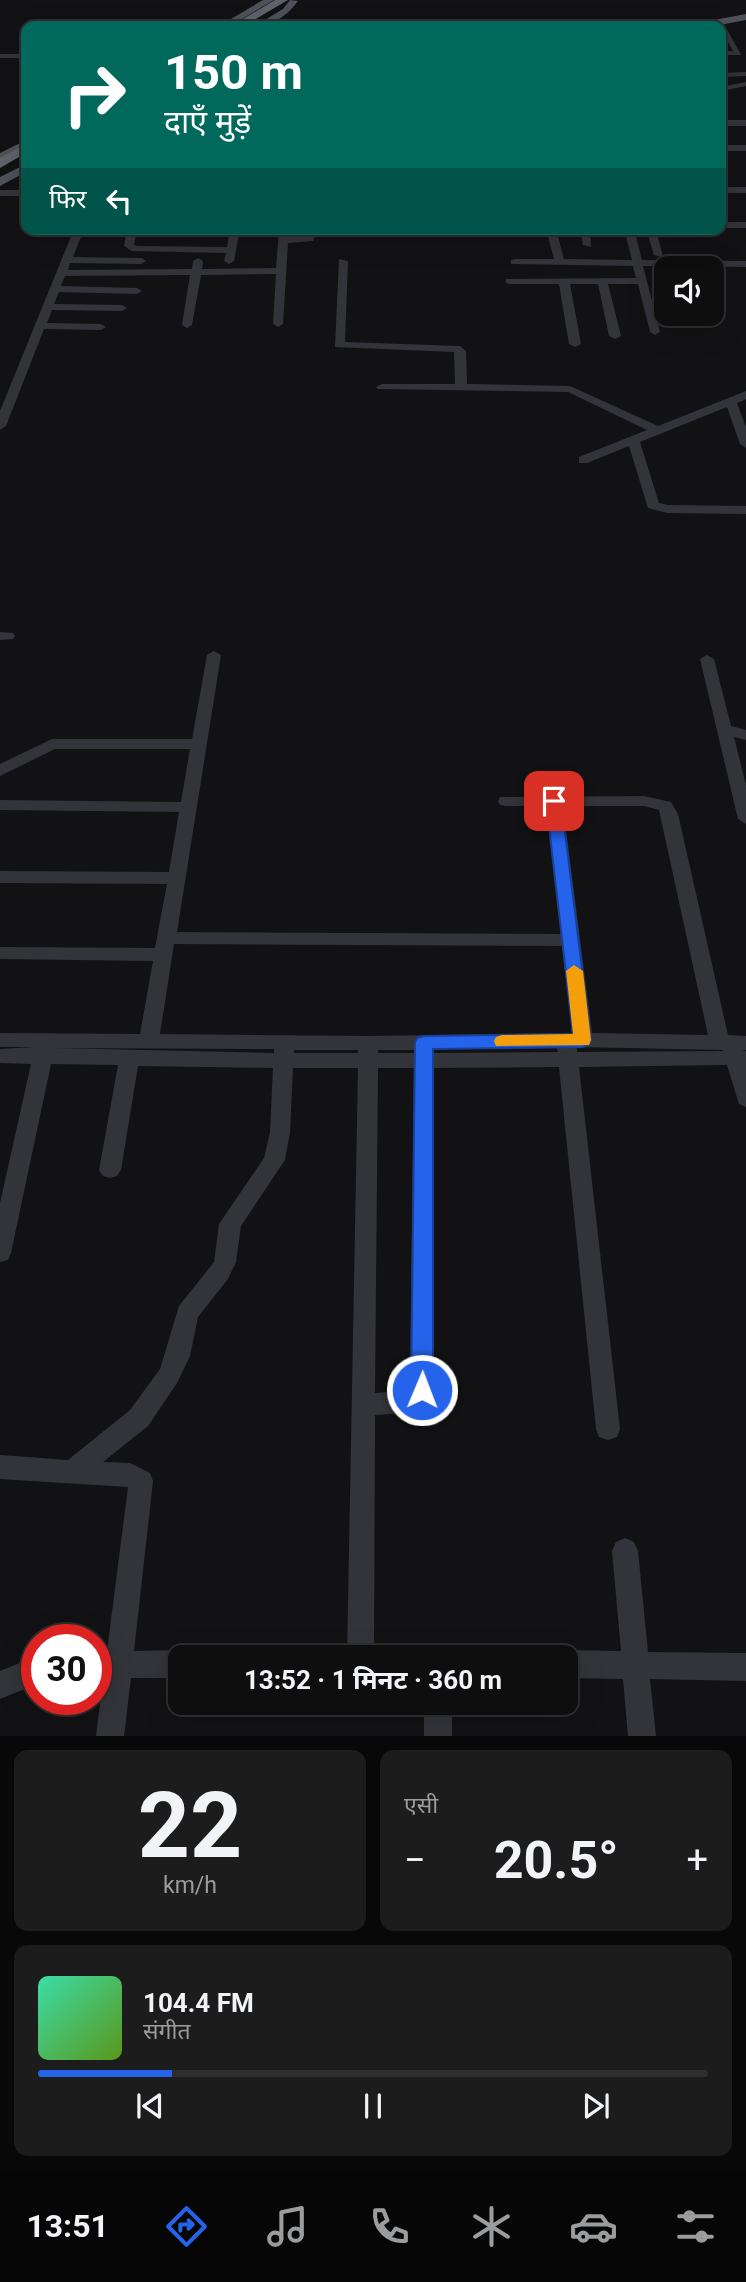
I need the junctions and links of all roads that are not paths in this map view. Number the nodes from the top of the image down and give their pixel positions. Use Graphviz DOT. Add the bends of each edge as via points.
graph roads {
  1 [pos="289,0"];
  2 [pos="270,7"];
  3 [pos="253,10"];
  4 [pos="746,17"];
  5 [pos="233,21"];
  6 [pos="245,21"];
  7 [pos="256,21"];
  8 [pos="269,21"];
  9 [pos="726,23"];
  10 [pos="726,32"];
  11 [pos="726,43"];
  12 [pos="733,43"];
  13 [pos="746,43"];
  14 [pos="726,53"];
  15 [pos="738,53"];
  16 [pos="0,56"];
  17 [pos="21,56"];
  18 [pos="744,64"];
  19 [pos="746,74"];
  20 [pos="726,75"];
  21 [pos="744,85"];
  22 [pos="726,88"];
  23 [pos="726,123"];
  24 [pos="746,123"];
  25 [pos="21,148"];
  26 [pos="743,148"];
  27 [pos="21,149"];
  28 [pos="0,158"];
  29 [pos="746,158"];
  30 [pos="21,160"];
  31 [pos="0,164"];
  32 [pos="21,170"];
  33 [pos="0,173"];
  34 [pos="0,182"];
  35 [pos="726,191"];
  36 [pos="0,193"];
  37 [pos="21,193"];
  38 [pos="744,193"];
  39 [pos="726,224"];
  40 [pos="746,225"];
  41 [pos="77,235"];
  42 [pos="131,235"];
  43 [pos="234,235"];
  44 [pos="284,235"];
  45 [pos="311,235"];
  46 [pos="510,235"];
  47 [pos="553,235"];
  48 [pos="586,235"];
  49 [pos="631,235"];
  50 [pos="653,235"];
  51 [pos="588,245"];
  52 [pos="131,247"];
  53 [pos="200,250"];
  54 [pos="231,250"];
  55 [pos="69,255"];
  56 [pos="659,255"];
  57 [pos="141,261"];
  58 [pos="343,261"];
  59 [pos="560,262"];
  60 [pos="638,263"];
  61 [pos="746,264"];
  62 [pos="282,271"];
  63 [pos="196,272"];
  64 [pos="228,272"];
  65 [pos="62,273"];
  66 [pos="510,281"];
  67 [pos="564,281"];
  68 [pos="602,281"];
  69 [pos="641,281"];
  70 [pos="55,289"];
  71 [pos="137,291"];
  72 [pos="48,307"];
  73 [pos="121,308"];
  74 [pos="278,324"];
  75 [pos="187,325"];
  76 [pos="40,326"];
  77 [pos="102,327"];
  78 [pos="655,332"];
  79 [pos="615,336"];
  80 [pos="575,344"];
  81 [pos="382,387"];
  82 [pos="461,388"];
  83 [pos="746,395"];
  84 [pos="731,401"];
  85 [pos="0,426"];
  86 [pos="657,430"];
  87 [pos="633,440"];
  88 [pos="746,444"];
  89 [pos="583,460"];
  90 [pos="746,510"];
  91 [pos="214,655"];
  92 [pos="707,659"];
  93 [pos="724,729"];
  94 [pos="746,735"];
  95 [pos="199,744"];
  96 [pos="0,771"];
  97 [pos="506,801"];
  98 [pos="554,801"];
  99 [pos="0,805"];
  100 [pos="188,807"];
  101 [pos="746,819"];
  102 [pos="0,877"];
  103 [pos="177,878"];
  104 [pos="570,940"];
  105 [pos="165,946"];
  106 [pos="0,953"];
  107 [pos="0,1040"];
  108 [pos="149,1041"];
  109 [pos="572,1046"];
  110 [pos="45,1047"];
  111 [pos="736,1049"];
  112 [pos="284,1051"];
  113 [pos="368,1051"];
  114 [pos="424,1051"];
  115 [pos="0,1056"];
  116 [pos="130,1056"];
  117 [pos="746,1098"];
  118 [pos="110,1170"];
  119 [pos="4,1208"];
  120 [pos="0,1253"];
  121 [pos="363,1404"];
  122 [pos="608,1429"];
  123 [pos="0,1467"];
  124 [pos="72,1472"];
  125 [pos="625,1551"];
  126 [pos="112,1642"];
  127 [pos="360,1645"];
  128 [pos="112,1664"];
  129 [pos="168,1664"];
  130 [pos="578,1664"];
  131 [pos="634,1665"];
  132 [pos="746,1667"];
  133 [pos="21,1676"];
  134 [pos="0,1685"];
  135 [pos="109,1715"];
  136 [pos="438,1715"];
  137 [pos="110,1736"];
  138 [pos="438,1736"];
  139 [pos="642,1736"];
  1 -- 2 [label="highway"];
  1 -- 3 [label="highway"];
  1 -- 8 [label="main road" via="286,11"];
  2 -- 3 [label="main road"];
  2 -- 6 [label="highway"];
  2 -- 7 [label="highway"];
  3 -- 5 [label="main road"];
  4 -- 9 [label="main road"];
  10 -- 12 [label="street"];
  11 -- 12 [label="street"];
  12 -- 13 [label="street"];
  12 -- 15 [label="street"];
  14 -- 15 [label="street"];
  15 -- 18 [label="street"];
  16 -- 17 [label="street"];
  19 -- 20 [label="street"];
  21 -- 22 [label="street"];
  23 -- 24 [label="street"];
  25 -- 28 [label="main road"];
  26 -- 29 [label="street"];
  27 -- 31 [label="highway"];
  30 -- 33 [label="highway"];
  32 -- 34 [label="main road"];
  35 -- 38 [label="street"];
  36 -- 37 [label="street"];
  39 -- 40 [label="street"];
  41 -- 55 [label="street"];
  42 -- 52 [label="street"];
  43 -- 54 [label="street"];
  44 -- 45 [label="street" via="310,239"];
  44 -- 62 [label="street"];
  46 -- 59 [label="street" via="512,253"];
  47 -- 59 [label="street"];
  48 -- 51 [label="street"];
  49 -- 60 [label="street"];
  50 -- 56 [label="street"];
  52 -- 53 [label="street"];
  52 -- 55 [label="street"];
  53 -- 54 [label="street"];
  53 -- 63 [label="street"];
  54 -- 64 [label="street"];
  55 -- 57 [label="street"];
  55 -- 65 [label="street"];
  58 -- 82 [label="street" via="339,345 456,348 460,351"];
  59 -- 60 [label="street"];
  60 -- 61 [label="street"];
  60 -- 69 [label="street"];
  62 -- 64 [label="street"];
  62 -- 74 [label="street"];
  63 -- 64 [label="street"];
  63 -- 65 [label="street"];
  63 -- 75 [label="street"];
  65 -- 70 [label="street"];
  66 -- 67 [label="street"];
  67 -- 68 [label="street"];
  67 -- 80 [label="street"];
  68 -- 69 [label="street"];
  68 -- 79 [label="street"];
  69 -- 78 [label="street"];
  70 -- 71 [label="street"];
  70 -- 72 [label="street"];
  72 -- 73 [label="street"];
  72 -- 76 [label="street"];
  76 -- 77 [label="street"];
  76 -- 85 [label="street"];
  81 -- 82 [label="street"];
  82 -- 86 [label="street" via="570,389"];
  83 -- 84 [label="street"];
  84 -- 86 [label="street"];
  84 -- 88 [label="street"];
  86 -- 87 [label="street"];
  87 -- 89 [label="street"];
  87 -- 90 [label="street" via="653,505"];
  91 -- 95 [label="street"];
  92 -- 93 [label="street"];
  93 -- 94 [label="street"];
  93 -- 101 [label="street"];
  95 -- 96 [label="street" via="52,744"];
  95 -- 100 [label="street"];
  97 -- 98 [label="street"];
  98 -- 104 [label="street"];
  98 -- 111 [label="street" via="644,801 668,809"];
  99 -- 100 [label="street"];
  100 -- 103 [label="street"];
  102 -- 103 [label="street"];
  103 -- 105 [label="street"];
  104 -- 105 [label="street"];
  104 -- 109 [label="street"];
  105 -- 106 [label="street"];
  105 -- 108 [label="street"];
  107 -- 110 [label="street"];
  108 -- 110 [label="street"];
  108 -- 112 [label="street"];
  109 -- 111 [label="street"];
  109 -- 114 [label="street"];
  109 -- 122 [label="street"];
  110 -- 115 [label="street"];
  110 -- 116 [label="street"];
  110 -- 119 [label="street"];
  111 -- 117 [label="street"];
  112 -- 113 [label="street"];
  112 -- 116 [label="street"];
  112 -- 124 [label="street" via="274,1160 230,1224 225,1262 187,1313 169,1376 139,1418"];
  113 -- 114 [label="street"];
  113 -- 121 [label="street"];
  114 -- 121 [label="street" via="422,1390 405,1403"];
  116 -- 118 [label="street"];
  119 -- 120 [label="street"];
  121 -- 127 [label="street"];
  123 -- 124 [label="street"];
  124 -- 126 [label="street" via="130,1475 141,1481"];
  125 -- 131 [label="street"];
  128 -- 129 [label="street"];
  130 -- 131 [label="street"];
  131 -- 132 [label="street"];
  131 -- 139 [label="street"];
  133 -- 134 [label="street"];
  135 -- 137 [label="street"];
  136 -- 138 [label="street"];
}
